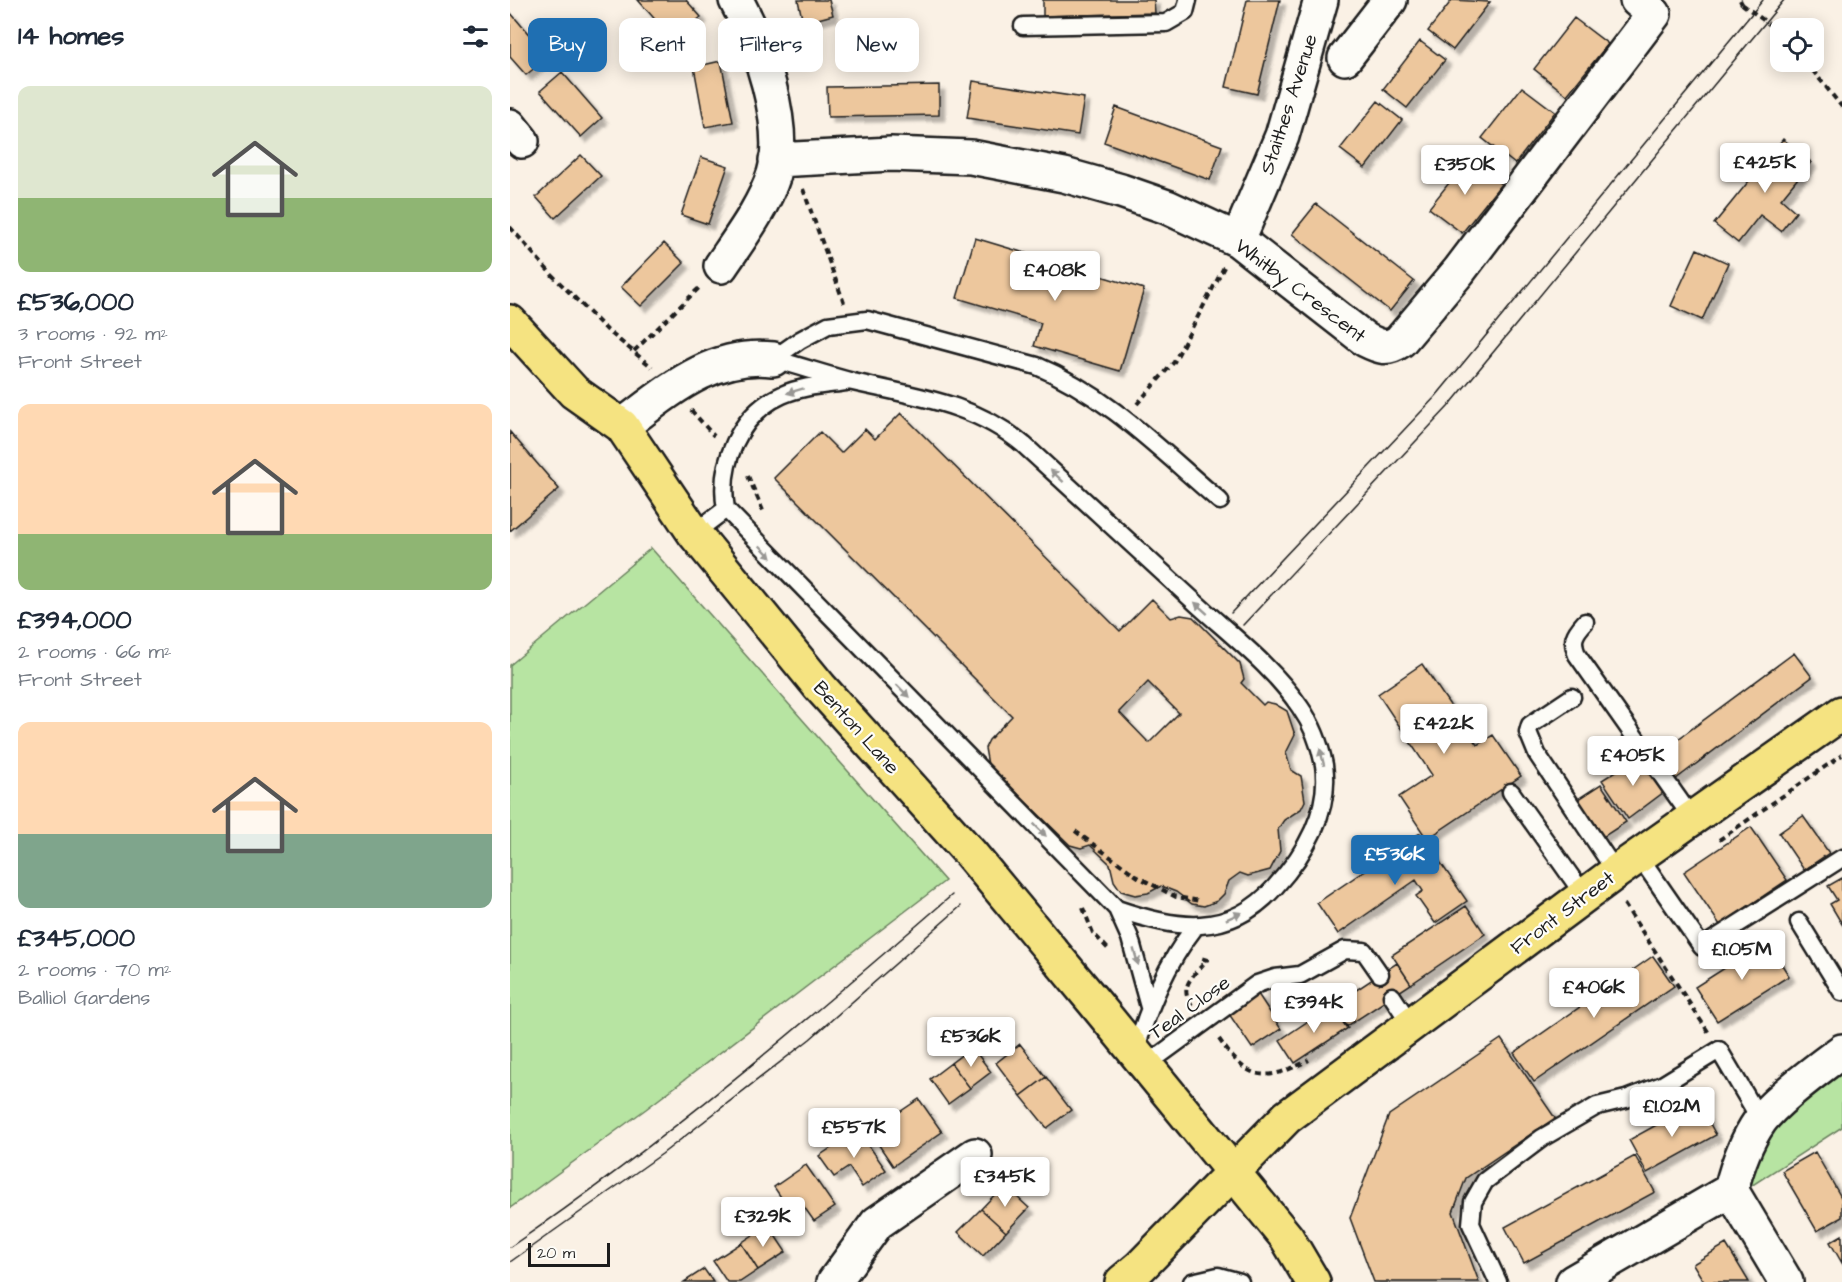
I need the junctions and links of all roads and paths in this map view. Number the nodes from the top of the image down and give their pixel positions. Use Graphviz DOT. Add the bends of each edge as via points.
graph roads {
  1 [pos="736,0"];
  2 [pos="1188,0"];
  3 [pos="1321,0"];
  4 [pos="1390,0"];
  5 [pos="1637,0"];
  6 [pos="1741,2"];
  7 [pos="1023,26"];
  8 [pos="1770,26"];
  9 [pos="1345,58"];
  10 [pos="1814,72"];
  11 [pos="1842,107"];
  12 [pos="776,160"];
  13 [pos="510,227"];
  14 [pos="1238,240"];
  15 [pos="722,266"];
  16 [pos="850,320"];
  17 [pos="510,322"];
  18 [pos="634,351"];
  19 [pos="773,359"];
  20 [pos="853,382"];
  21 [pos="672,388"];
  22 [pos="1125,418"];
  23 [pos="622,426"];
  24 [pos="730,455"];
  25 [pos="1220,501"];
  26 [pos="726,509"];
  27 [pos="765,517"];
  28 [pos="694,533"];
  29 [pos="1585,622"];
  30 [pos="1572,697"];
  31 [pos="1842,713"];
  32 [pos="1511,792"];
  33 [pos="1692,818"];
  34 [pos="1069,825"];
  35 [pos="1842,858"];
  36 [pos="1611,875"];
  37 [pos="1201,901"];
  38 [pos="1117,909"];
  39 [pos="1799,922"];
  40 [pos="1195,927"];
  41 [pos="1380,974"];
  42 [pos="1842,992"];
  43 [pos="1392,996"];
  44 [pos="1149,1007"];
  45 [pos="1410,1023"];
  46 [pos="1725,1046"];
  47 [pos="1842,1051"];
  48 [pos="1140,1058"];
  49 [pos="1761,1121"];
  50 [pos="975,1155"];
  51 [pos="1233,1170"];
  52 [pos="1731,1190"];
  53 [pos="834,1282"];
  54 [pos="1122,1282"];
  55 [pos="1192,1282"];
  56 [pos="1240,1282"];
  57 [pos="1313,1282"];
  58 [pos="1498,1282"];
  59 [pos="1573,1282"];
  60 [pos="1786,1282"];
  1 -- 12 [label="street" via="750,25 765,68 776,130"];
  2 -- 7 [label="lane" via="1185,12 1166,23"];
  3 -- 14 [label="street, Staithes Avenue" via="1282,136"];
  4 -- 9 [label="street"];
  5 -- 14 [label="street, Whitby Crescent" via="1654,14 1459,272 1400,341 1381,348 1366,340"];
  6 -- 8 [label="path, bridge"];
  10 -- 11 [label="path"];
  12 -- 14 [label="street, Whitby Crescent" via="933,154 1014,164 1121,191 1167,207"];
  12 -- 15 [label="street" via="764,197"];
  12 -- 16 [label="path" via="801,182"];
  13 -- 18 [label="path" via="552,275"];
  14 -- 22 [label="path" via="1174,362"];
  15 -- 18 [label="path"];
  16 -- 19 [label="lane" via="816,330"];
  16 -- 22 [label="lane" via="881,322 1037,366 1062,376"];
  17 -- 23 [label="main road, Benton Lane" via="574,392"];
  18 -- 21 [label="path"];
  19 -- 20 [label="lane"];
  19 -- 21 [label="street" via="732,360"];
  20 -- 24 [label="lane, one-way" via="798,390 768,403 747,424"];
  40 -- 20 [label="lane, one-way" via="1241,914 1270,892 1292,866 1314,828 1324,802 1325,781 1320,750 1304,712 1247,649 1010,434 956,407"];
  21 -- 23 [label="street"];
  21 -- 24 [label="path"];
  22 -- 25 [label="lane"];
  23 -- 28 [label="main road, Benton Lane"];
  24 -- 26 [label="lane" via="723,481"];
  24 -- 27 [label="path" via="749,478"];
  26 -- 28 [label="lane"];
  26 -- 38 [label="lane, one-way"];
  28 -- 48 [label="main road, Benton Lane" via="820,687 970,853"];
  29 -- 33 [label="lane" via="1574,633 1577,655"];
  30 -- 36 [label="lane" via="1530,726 1528,732"];
  31 -- 33 [label="main road, Front Street"];
  32 -- 36 [label="lane"];
  33 -- 36 [label="main road, Front Street"];
  34 -- 37 [label="path" via="1138,877 1176,897"];
  35 -- 36 [label="lane" via="1701,947"];
  36 -- 45 [label="main road, Front Street"];
  36 -- 46 [label="path"];
  38 -- 40 [label="lane"];
  38 -- 44 [label="lane, one-way" via="1130,938"];
  39 -- 42 [label="lane"];
  40 -- 44 [label="lane"];
  41 -- 48 [label="lane, Teal Close" via="1364,951 1338,952 1300,975 1266,980"];
  43 -- 45 [label="lane"];
  44 -- 48 [label="lane"];
  45 -- 51 [label="main road, Front Street" via="1287,1117"];
  46 -- 49 [label="lane"];
  46 -- 58 [label="lane" via="1662,1085 1597,1106 1542,1138 1485,1181 1473,1202 1471,1224"];
  47 -- 49 [label="street"];
  48 -- 51 [label="main road, Benton Lane"];
  49 -- 52 [label="street" via="1737,1165"];
  50 -- 53 [label="street" via="877,1223"];
  51 -- 54 [label="main road, Front Street"];
  51 -- 57 [label="main road, Benton Lane" via="1287,1238"];
  52 -- 59 [label="street"];
  52 -- 60 [label="street"];
  55 -- 56 [label="lane" via="1218,1276"];
}
